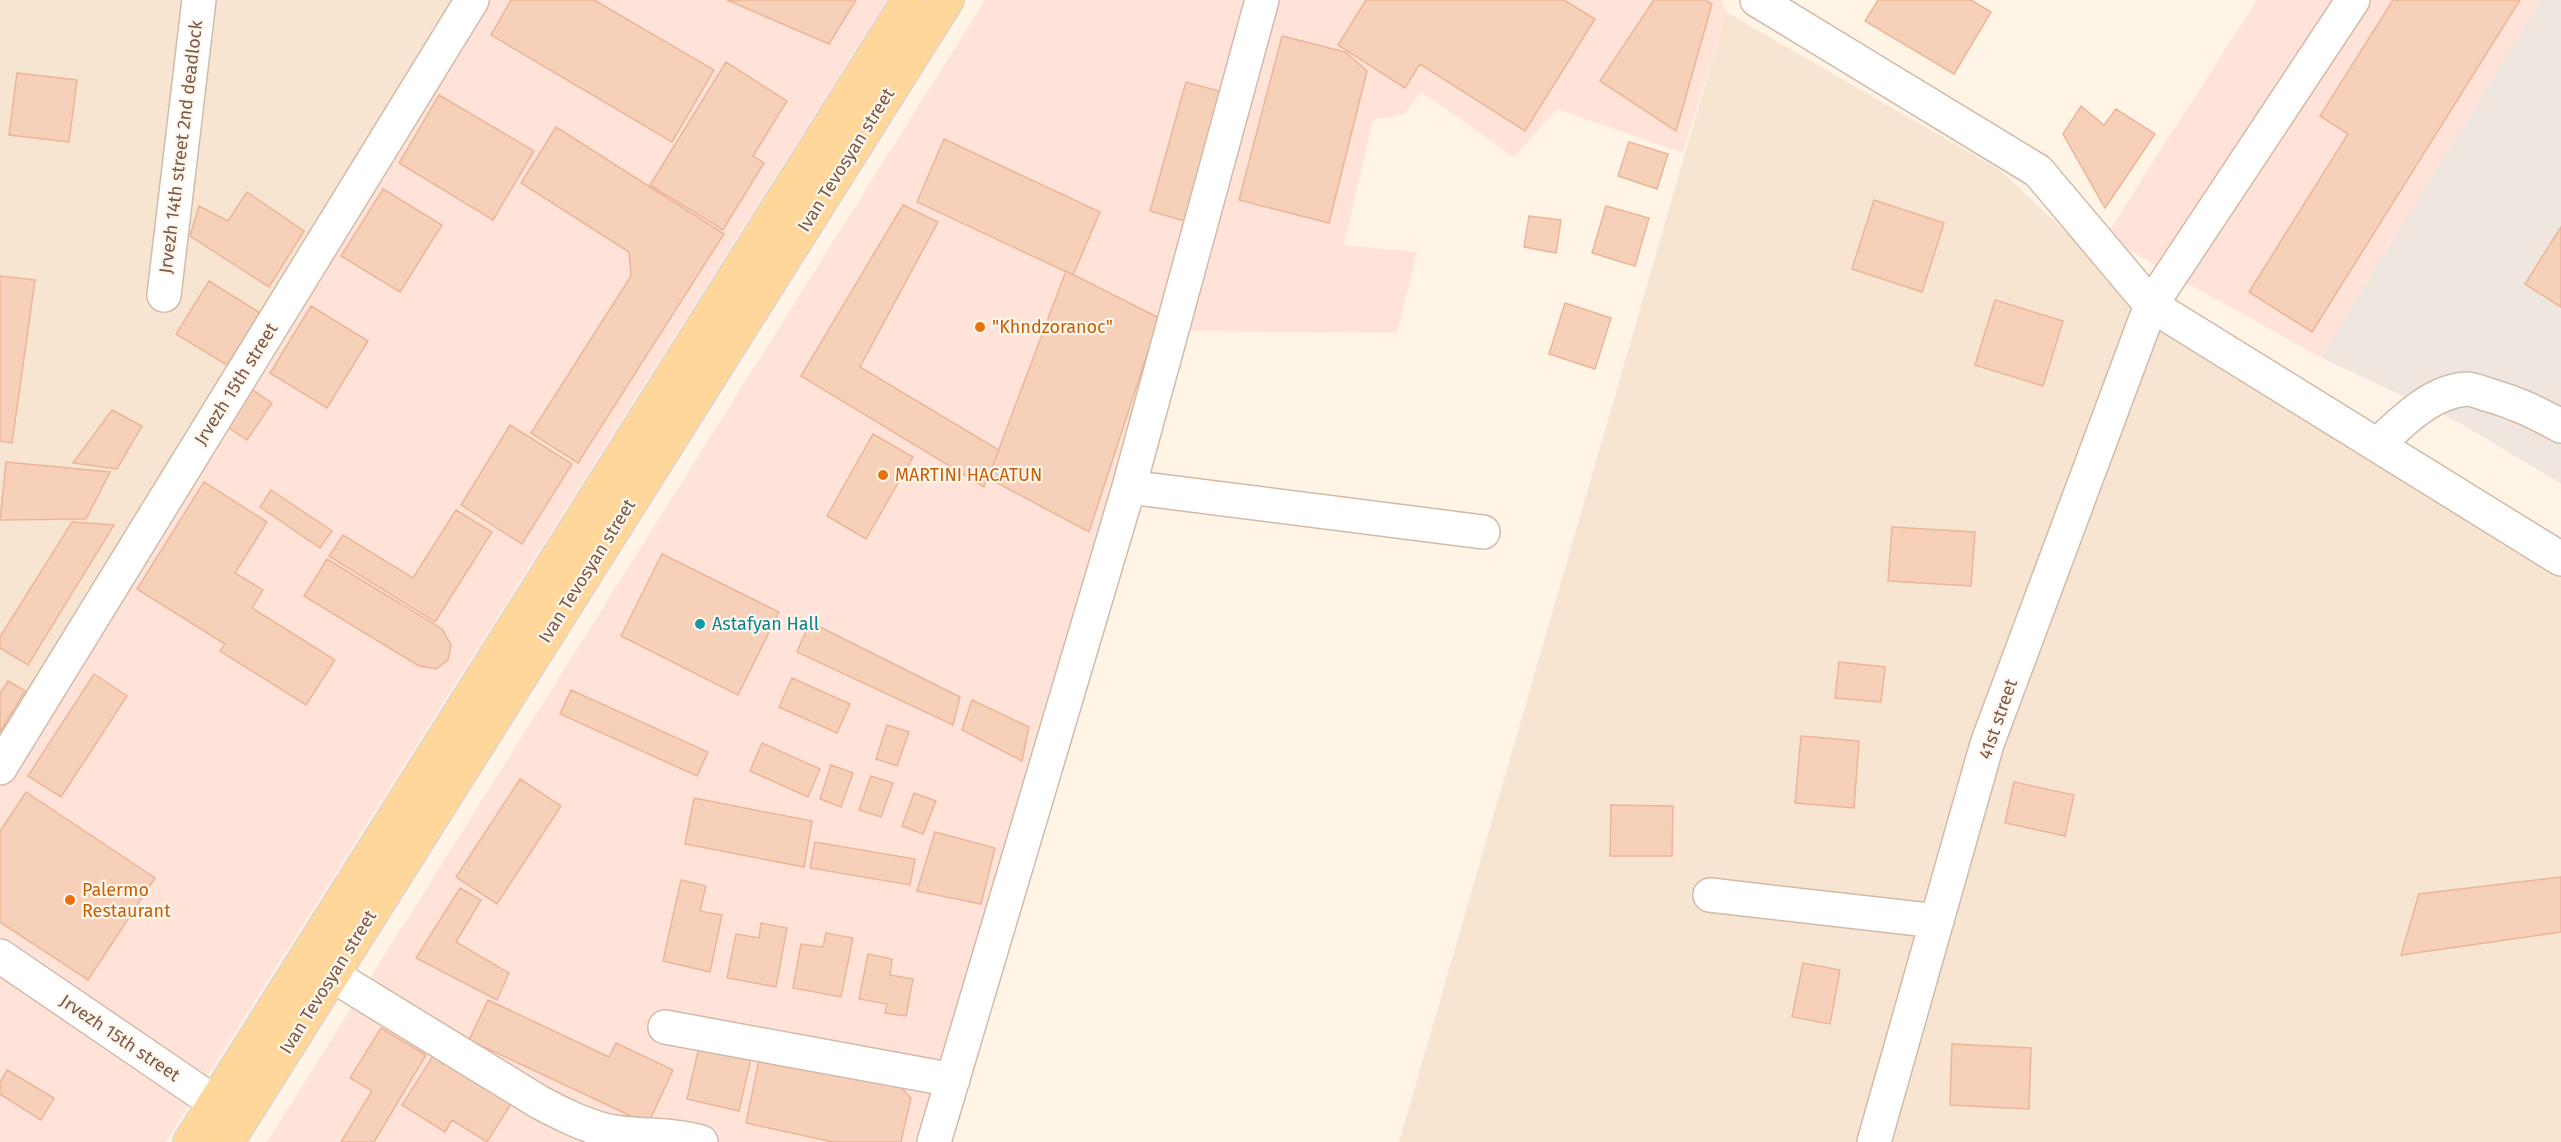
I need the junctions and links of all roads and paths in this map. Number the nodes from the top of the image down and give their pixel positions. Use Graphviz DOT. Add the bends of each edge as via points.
graph roads {
  1 [pos="198,0"];
  2 [pos="472,0"];
  3 [pos="909,0"];
  4 [pos="947,0"];
  5 [pos="1262,0"];
  6 [pos="1756,0"];
  7 [pos="2353,0"];
  8 [pos="164,295"];
  9 [pos="2151,305"];
  10 [pos="2561,426"];
  11 [pos="2377,445"];
  12 [pos="1129,486"];
  13 [pos="1483,532"];
  14 [pos="2561,559"];
  15 [pos="0,768"];
  16 [pos="1710,895"];
  17 [pos="1937,921"];
  18 [pos="0,956"];
  19 [pos="332,975"];
  20 [pos="665,1027"];
  21 [pos="952,1080"];
  22 [pos="214,1102"];
  23 [pos="234,1130"];
  24 [pos="190,1142"];
  25 [pos="702,1142"];
  26 [pos="934,1142"];
  27 [pos="1874,1142"];
  1 -- 8 [label="street, Jrvezh 14th street 2nd deadlock"];
  2 -- 15 [label="street, Jrvezh 15th street"];
  3 -- 22 [label="main road, Ivan Tevosyan street"];
  4 -- 19 [label="main road, Ivan Tevosyan street"];
  5 -- 12 [label="street"];
  6 -- 9 [label="street" via="2038,171"];
  7 -- 9 [label="street, 41st street"];
  9 -- 11 [label="street"];
  9 -- 17 [label="street, 41st street" via="1987,744"];
  10 -- 11 [label="street" via="2522,404 2468,389 2444,394 2427,403"];
  11 -- 14 [label="street"];
  12 -- 13 [label="street"];
  12 -- 21 [label="street"];
  16 -- 17 [label="street"];
  17 -- 27 [label="street, 41st street"];
  18 -- 22 [label="street, Jrvezh 15th street"];
  19 -- 23 [label="main road, Ivan Tevosyan street"];
  19 -- 25 [label="street" via="572,1119 604,1130"];
  20 -- 21 [label="street"];
  21 -- 26 [label="street"];
  22 -- 23 [label="street, Jrvezh 15th street"];
  22 -- 24 [label="main road, Ivan Tevosyan street"];
}
